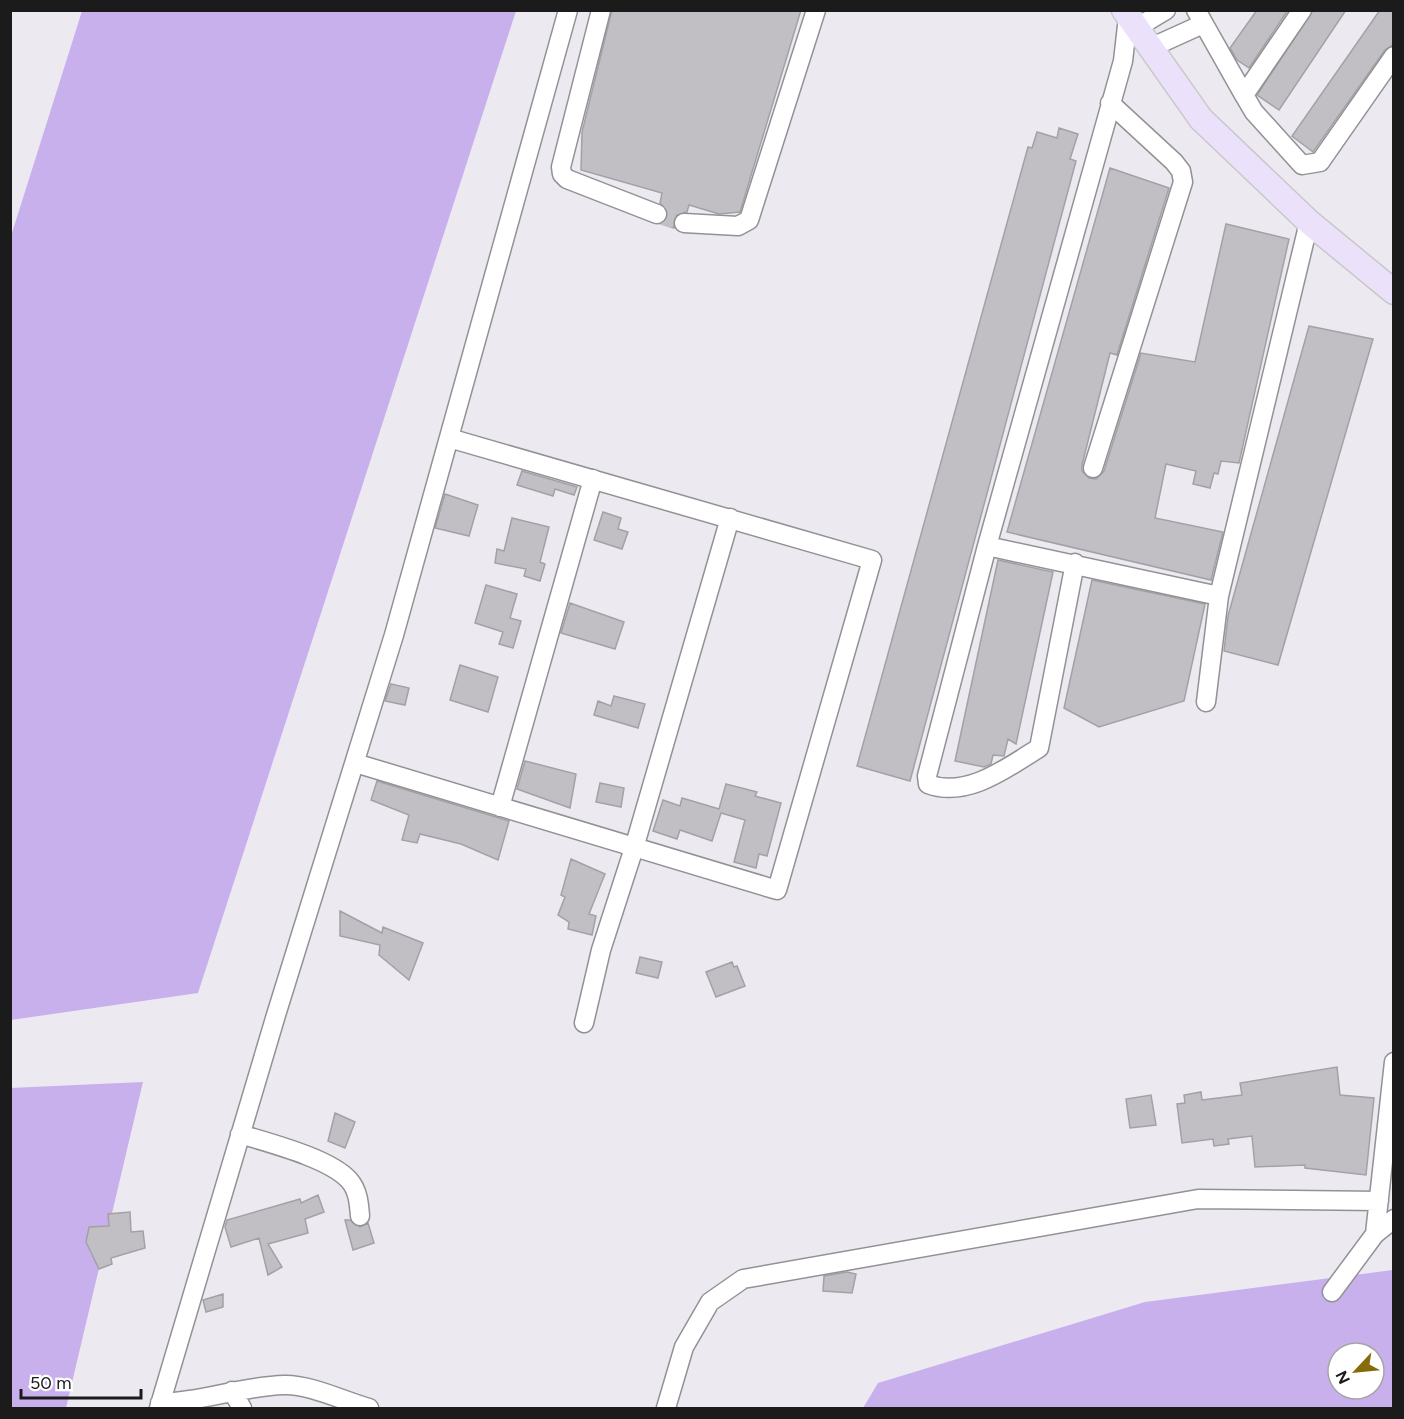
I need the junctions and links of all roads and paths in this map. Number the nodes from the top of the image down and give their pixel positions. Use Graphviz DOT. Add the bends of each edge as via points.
graph roads {
  1 [pos="568,10"];
  2 [pos="601,10"];
  3 [pos="816,10"];
  4 [pos="1166,10"];
  5 [pos="1302,10"];
  6 [pos="1199,17"];
  7 [pos="1129,18"];
  8 [pos="1150,48"];
  9 [pos="1394,56"];
  10 [pos="1244,95"];
  11 [pos="1110,103"];
  12 [pos="657,214"];
  13 [pos="1308,222"];
  14 [pos="684,223"];
  15 [pos="1394,292"];
  16 [pos="449,438"];
  17 [pos="1093,468"];
  18 [pos="593,479"];
  19 [pos="730,518"];
  20 [pos="987,546"];
  21 [pos="1075,564"];
  22 [pos="1219,596"];
  23 [pos="1206,702"];
  24 [pos="355,763"];
  25 [pos="500,807"];
  26 [pos="633,848"];
  27 [pos="584,1023"];
  28 [pos="1394,1062"];
  29 [pos="240,1134"];
  30 [pos="1379,1201"];
  31 [pos="360,1216"];
  32 [pos="1394,1219"];
  33 [pos="1375,1234"];
  34 [pos="1332,1292"];
  35 [pos="232,1391"];
  36 [pos="189,1405"];
  37 [pos="344,1405"];
  38 [pos="159,1406"];
  39 [pos="242,1408"];
  40 [pos="369,1408"];
  41 [pos="666,1408"];
  1 -- 16 [label="street"];
  2 -- 12 [label="street" via="562,174"];
  3 -- 14 [label="street" via="749,220 738,226"];
  4 -- 7 [label="street"];
  5 -- 10 [label="street"];
  6 -- 8 [label="street"];
  6 -- 10 [label="street"];
  7 -- 8 [label="main road"];
  7 -- 11 [label="street" via="1123,61"];
  8 -- 13 [label="main road" via="1201,119"];
  9 -- 10 [label="street" via="1320,162 1302,165 1254,112"];
  11 -- 17 [label="street" via="1174,162 1183,182"];
  11 -- 20 [label="street"];
  13 -- 15 [label="main road"];
  13 -- 22 [label="street"];
  16 -- 18 [label="street"];
  16 -- 24 [label="street"];
  18 -- 19 [label="street"];
  18 -- 25 [label="street"];
  19 -- 26 [label="street"];
  19 -- 26 [label="street" via="872,560 777,890"];
  20 -- 21 [label="street"];
  20 -- 21 [label="street" via="927,776 928,784 937,787 969,786 985,780 1040,748"];
  21 -- 22 [label="street"];
  22 -- 23 [label="street"];
  24 -- 25 [label="street"];
  24 -- 29 [label="street"];
  25 -- 26 [label="street"];
  26 -- 27 [label="street" via="601,950"];
  28 -- 30 [label="street"];
  29 -- 31 [label="street" via="300,1153 348,1179 359,1201"];
  29 -- 38 [label="street"];
  30 -- 33 [label="street"];
  30 -- 41 [label="street" via="1198,1199 743,1279 711,1302 684,1347"];
  32 -- 33 [label="street"];
  33 -- 34 [label="street"];
  35 -- 36 [label="street"];
  35 -- 37 [label="street" via="298,1386"];
  35 -- 39 [label="street"];
  36 -- 38 [label="street"];
  37 -- 40 [label="street"];
}
